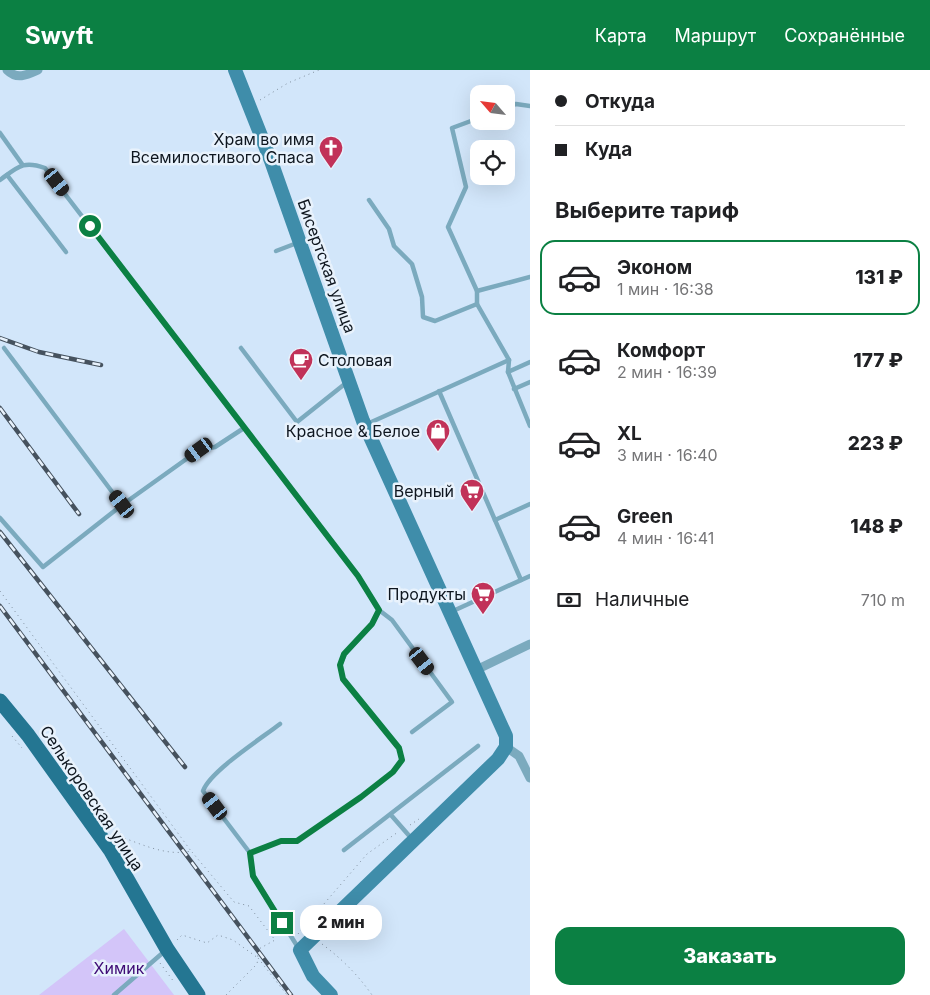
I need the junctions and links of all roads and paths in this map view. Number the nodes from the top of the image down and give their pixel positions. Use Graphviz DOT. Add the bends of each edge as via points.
graph roads {
  1 [pos="7,70"];
  2 [pos="38,70"];
  3 [pos="235,70"];
  4 [pos="319,70"];
  5 [pos="515,104"];
  6 [pos="249,106"];
  7 [pos="530,106"];
  8 [pos="470,121"];
  9 [pos="0,133"];
  10 [pos="22,164"];
  11 [pos="7,175"];
  12 [pos="0,180"];
  13 [pos="369,200"];
  14 [pos="300,241"];
  15 [pos="276,251"];
  16 [pos="66,252"];
  17 [pos="530,277"];
  18 [pos="477,291"];
  19 [pos="476,304"];
  20 [pos="4,348"];
  21 [pos="241,348"];
  22 [pos="509,360"];
  23 [pos="530,362"];
  24 [pos="508,372"];
  25 [pos="349,380"];
  26 [pos="530,382"];
  27 [pos="514,389"];
  28 [pos="439,391"];
  29 [pos="365,425"];
  30 [pos="530,426"];
  31 [pos="244,428"];
  32 [pos="122,504"];
  33 [pos="530,504"];
  34 [pos="0,518"];
  35 [pos="495,520"];
  36 [pos="530,576"];
  37 [pos="522,580"];
  38 [pos="0,591"];
  39 [pos="379,610"];
  40 [pos="449,613"];
  41 [pos="530,644"];
  42 [pos="476,670"];
  43 [pos="0,701"];
  44 [pos="280,724"];
  45 [pos="412,732"];
  46 [pos="10,733"];
  47 [pos="478,746"];
  48 [pos="506,747"];
  49 [pos="26,753"];
  50 [pos="530,778"];
  51 [pos="391,815"];
  52 [pos="419,819"];
  53 [pos="404,829"];
  54 [pos="108,833"];
  55 [pos="413,840"];
  56 [pos="344,850"];
  57 [pos="191,851"];
  58 [pos="250,853"];
  59 [pos="313,938"];
  60 [pos="291,939"];
  61 [pos="300,950"];
  62 [pos="162,954"];
  63 [pos="258,958"];
  64 [pos="178,988"];
  65 [pos="114,995"];
  66 [pos="198,995"];
  67 [pos="226,995"];
  68 [pos="286,995"];
  69 [pos="331,995"];
  70 [pos="372,995"];
  1 -- 2 [label="street" via="23,77"];
  3 -- 6 [label="main road, Бисертская улица"];
  4 -- 6 [label="path" via="288,83"];
  5 -- 7 [label="lane"];
  6 -- 14 [label="main road, Бисертская улица"];
  8 -- 18 [label="lane" via="452,128 466,187 448,227"];
  9 -- 10 [label="lane"];
  10 -- 11 [label="lane"];
  10 -- 31 [label="lane" via="45,168 57,182"];
  11 -- 12 [label="lane"];
  11 -- 16 [label="lane"];
  13 -- 19 [label="lane" via="389,229 394,246 412,264 422,297 423,317 436,321"];
  14 -- 15 [label="lane"];
  14 -- 25 [label="main road, Бисертская улица"];
  17 -- 18 [label="lane"];
  18 -- 19 [label="lane"];
  19 -- 22 [label="lane"];
  20 -- 32 [label="lane"];
  21 -- 25 [label="lane" via="297,422"];
  22 -- 24 [label="lane"];
  22 -- 28 [label="lane"];
  23 -- 24 [label="lane"];
  24 -- 27 [label="lane"];
  25 -- 29 [label="main road, Бисертская улица"];
  26 -- 27 [label="lane"];
  27 -- 30 [label="lane"];
  28 -- 29 [label="lane"];
  28 -- 35 [label="lane"];
  29 -- 40 [label="main road, Бисертская улица"];
  31 -- 32 [label="lane" via="216,447 199,450"];
  31 -- 39 [label="lane" via="358,576"];
  32 -- 34 [label="lane" via="43,568"];
  33 -- 35 [label="lane"];
  35 -- 37 [label="lane"];
  36 -- 37 [label="lane"];
  37 -- 40 [label="lane"];
  38 -- 57 [label="path"];
  39 -- 45 [label="lane" via="392,620 452,702"];
  39 -- 58 [label="lane" via="372,624 344,654 340,665 343,679 399,748 402,760 393,772 361,797 297,841 281,841"];
  40 -- 42 [label="main road, Бисертская улица"];
  41 -- 42 [label="street"];
  42 -- 48 [label="main road, Бисертская улица" via="503,725"];
  43 -- 62 [label="main road, Селькоровская улица" via="28,734 111,851"];
  44 -- 58 [label="lane" via="206,783 204,791"];
  46 -- 49 [label="path"];
  47 -- 51 [label="lane"];
  48 -- 50 [label="street" via="518,756"];
  48 -- 55 [label="main road" via="498,759"];
  51 -- 53 [label="lane"];
  51 -- 56 [label="lane"];
  52 -- 53 [label="path"];
  53 -- 55 [label="lane"];
  53 -- 60 [label="path" via="367,854 303,930"];
  54 -- 57 [label="path" via="152,849"];
  55 -- 59 [label="main road"];
  57 -- 63 [label="path" via="234,902 249,906 275,940 257,950"];
  58 -- 60 [label="lane" via="253,876"];
  59 -- 61 [label="main road"];
  59 -- 70 [label="path" via="340,957"];
  60 -- 61 [label="lane"];
  61 -- 69 [label="main road" via="313,976"];
  62 -- 63 [label="path" via="182,935 207,943 218,935 233,940"];
  62 -- 64 [label="path"];
  62 -- 65 [label="lane"];
  62 -- 66 [label="main road, Селькоровская улица"];
  63 -- 67 [label="path" via="257,964"];
  63 -- 68 [label="path"];
}
